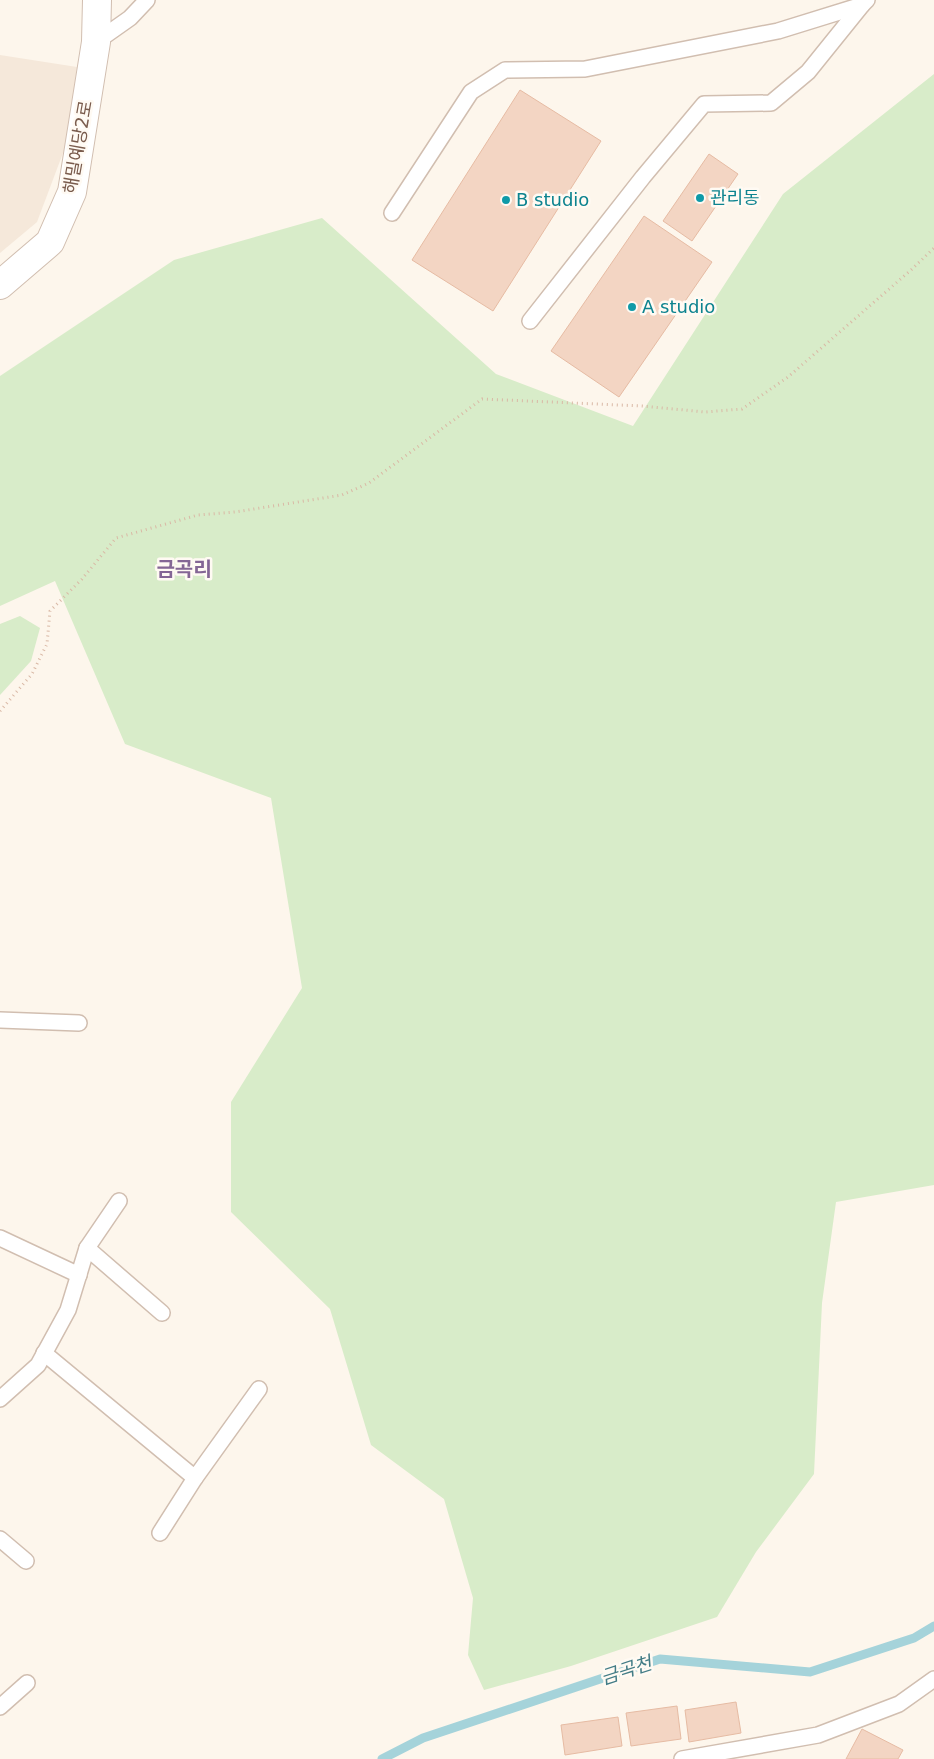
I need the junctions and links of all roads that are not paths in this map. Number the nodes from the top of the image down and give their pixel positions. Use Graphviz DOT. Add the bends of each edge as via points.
graph roads {
  1 [pos="97,0"];
  2 [pos="147,0"];
  3 [pos="865,2"];
  4 [pos="96,42"];
  5 [pos="392,213"];
  6 [pos="0,285"];
  7 [pos="530,321"];
  8 [pos="0,1020"];
  9 [pos="79,1023"];
  10 [pos="119,1201"];
  11 [pos="0,1238"];
  12 [pos="87,1248"];
  13 [pos="79,1275"];
  14 [pos="162,1312"];
  15 [pos="44,1353"];
  16 [pos="259,1389"];
  17 [pos="0,1399"];
  18 [pos="195,1478"];
  19 [pos="160,1533"];
  20 [pos="0,1539"];
  21 [pos="26,1561"];
  22 [pos="934,1679"];
  23 [pos="27,1682"];
  24 [pos="0,1707"];
  25 [pos="682,1759"];
  1 -- 4 [label="street, 해밀예당2로"];
  2 -- 4 [label="lane" via="130,18"];
  3 -- 5 [label="lane" via="778,31 585,69 505,70 471,92"];
  3 -- 7 [label="lane" via="808,72 771,104 704,104"];
  4 -- 6 [label="street, 해밀예당2로" via="72,192 50,242"];
  8 -- 9 [label="lane"];
  10 -- 12 [label="lane"];
  11 -- 13 [label="lane"];
  12 -- 13 [label="lane"];
  12 -- 14 [label="lane"];
  13 -- 15 [label="lane" via="68,1310"];
  15 -- 17 [label="lane" via="38,1365"];
  15 -- 18 [label="lane"];
  16 -- 18 [label="lane"];
  18 -- 19 [label="lane"];
  20 -- 21 [label="lane"];
  22 -- 25 [label="lane" via="899,1704 818,1735"];
  23 -- 24 [label="lane"];
}
